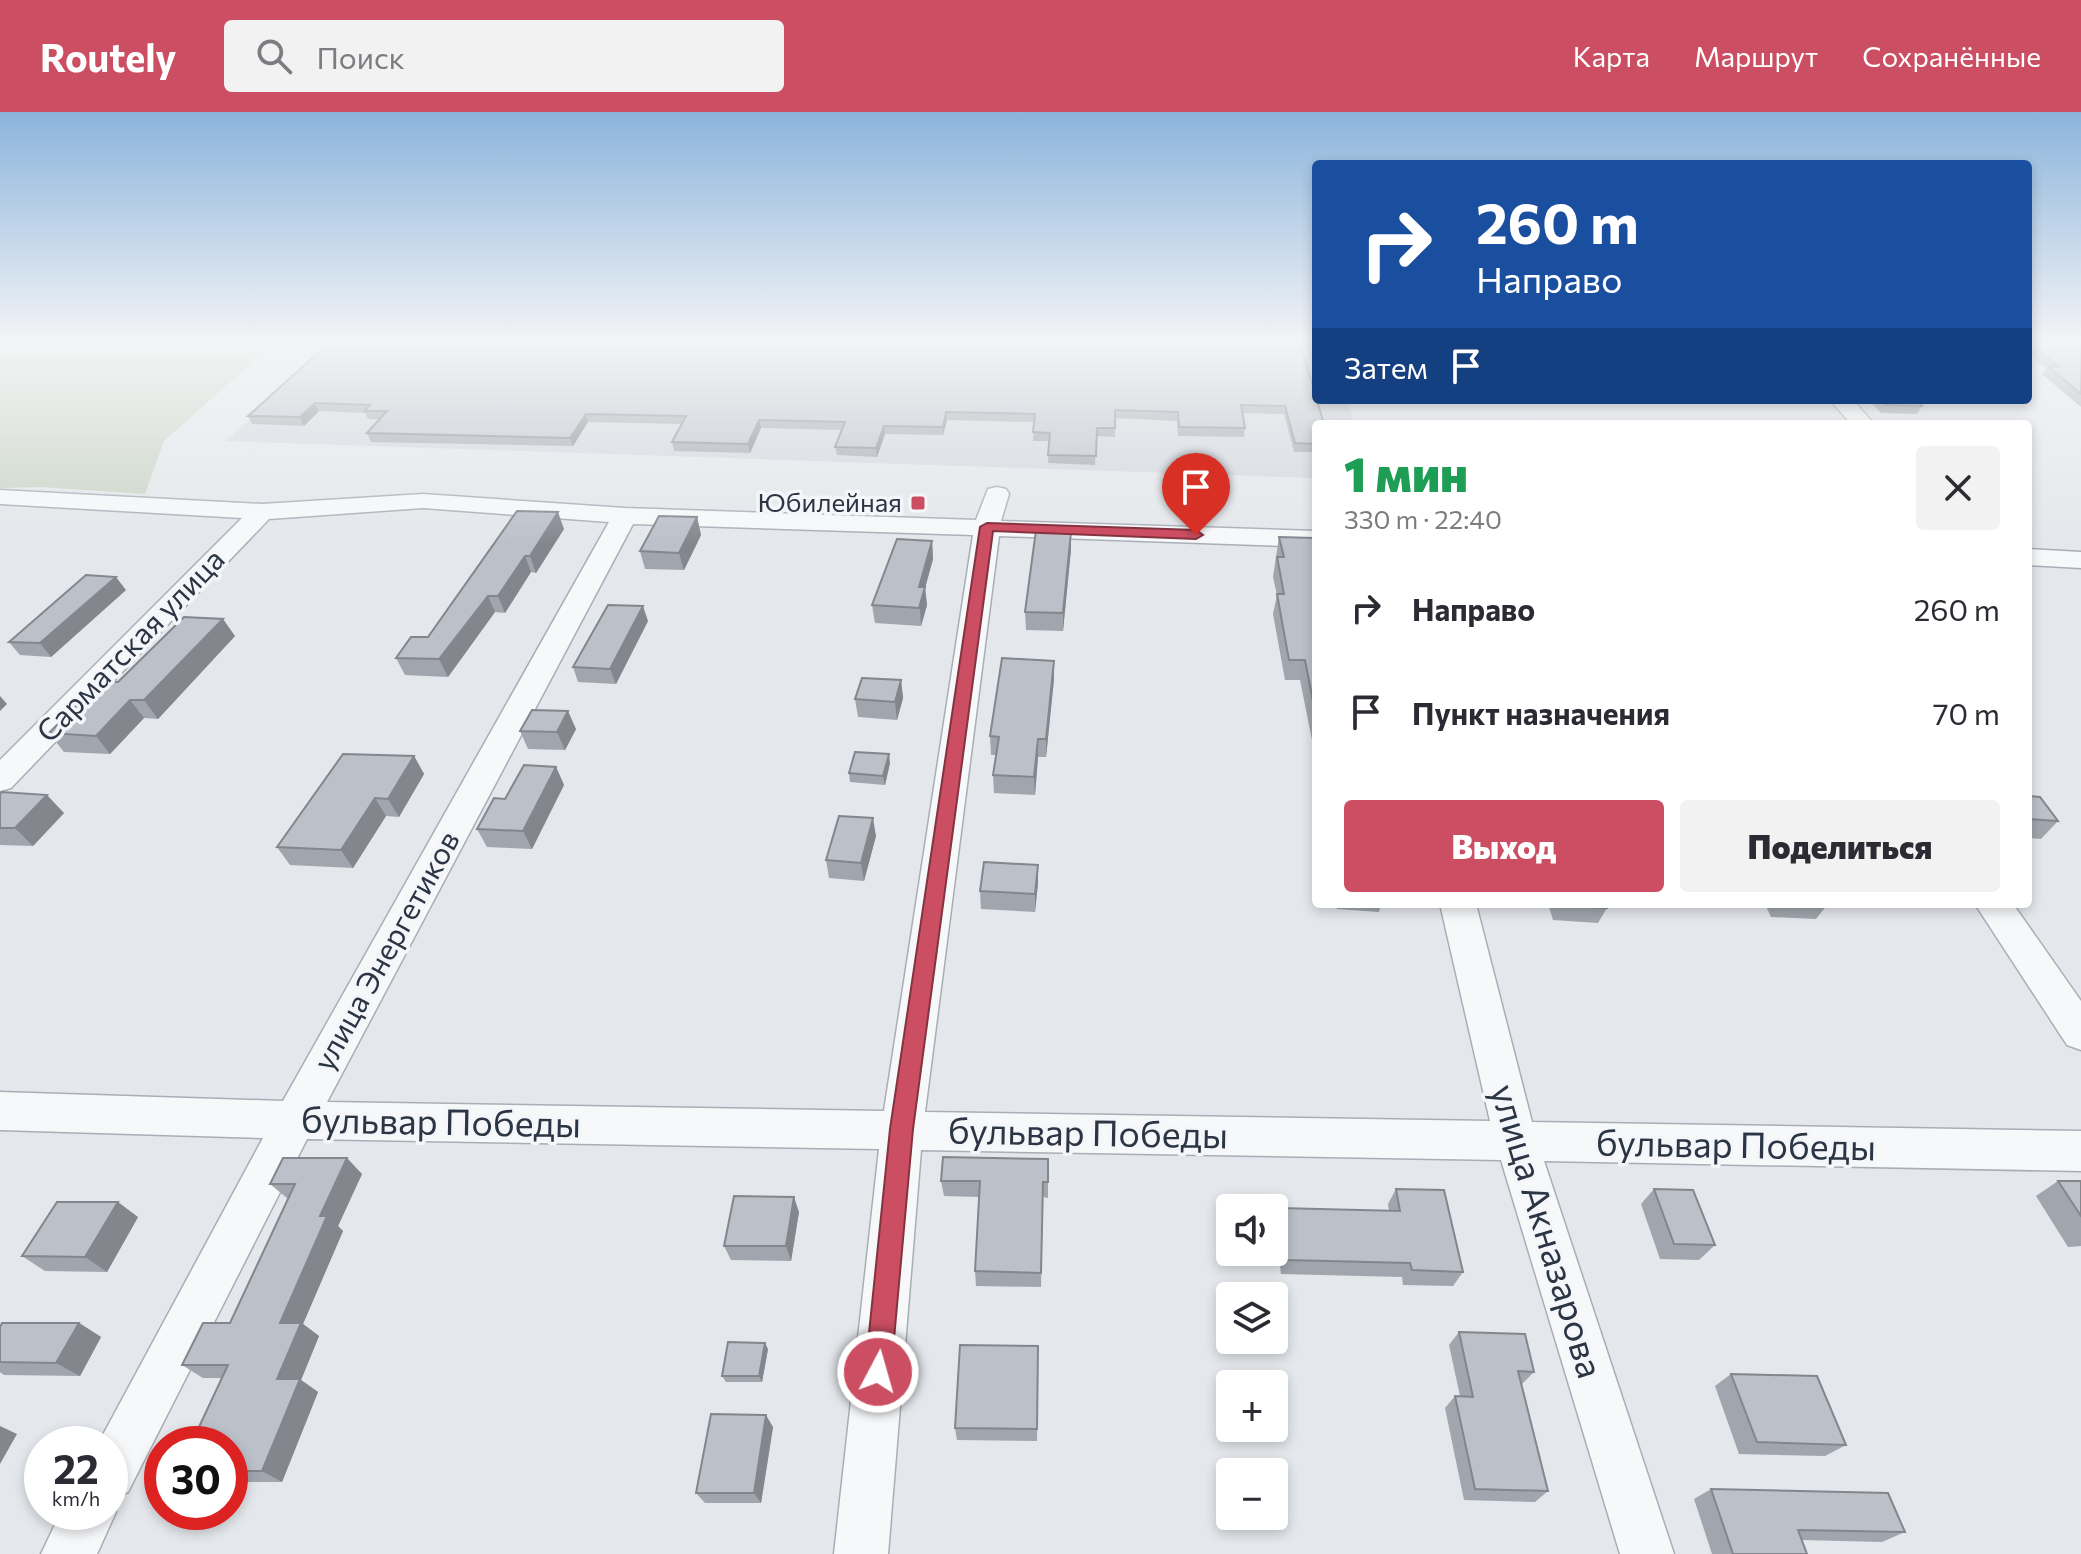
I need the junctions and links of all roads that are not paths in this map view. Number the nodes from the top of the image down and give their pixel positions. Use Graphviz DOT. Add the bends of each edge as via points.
graph roads {
  1 [pos="0,497"];
  2 [pos="992,511"];
  3 [pos="262,512"];
  4 [pos="625,516"];
  5 [pos="1312,539"];
  6 [pos="2032,557"];
  7 [pos="2081,560"];
  8 [pos="0,780"];
  9 [pos="1459,908"];
  10 [pos="1996,908"];
  11 [pos="2081,1033"];
  12 [pos="0,1111"];
  13 [pos="295,1120"];
  14 [pos="902,1129"];
  15 [pos="1516,1141"];
  16 [pos="2081,1151"];
  17 [pos="128,1440"];
  18 [pos="81,1530"];
  19 [pos="68,1554"];
  20 [pos="861,1554"];
  21 [pos="1647,1554"];
  1 -- 3 [label="street"];
  2 -- 4 [label="street"];
  2 -- 5 [label="street"];
  2 -- 14 [label="street"];
  3 -- 4 [label="street" via="423,501"];
  3 -- 8 [label="street, Сарматская улица"];
  4 -- 13 [label="street, улица Энергетиков"];
  6 -- 7 [label="street"];
  9 -- 15 [label="street, улица Акназарова"];
  10 -- 11 [label="street"];
  12 -- 13 [label="street, бульвар Победы"];
  13 -- 14 [label="street, бульвар Победы"];
  13 -- 17 [label="street, улица Энергетиков"];
  14 -- 15 [label="street, бульвар Победы"];
  14 -- 20 [label="street"];
  15 -- 16 [label="street, бульвар Победы"];
  15 -- 21 [label="street, улица Акназарова"];
  18 -- 19 [label="street"];
}
